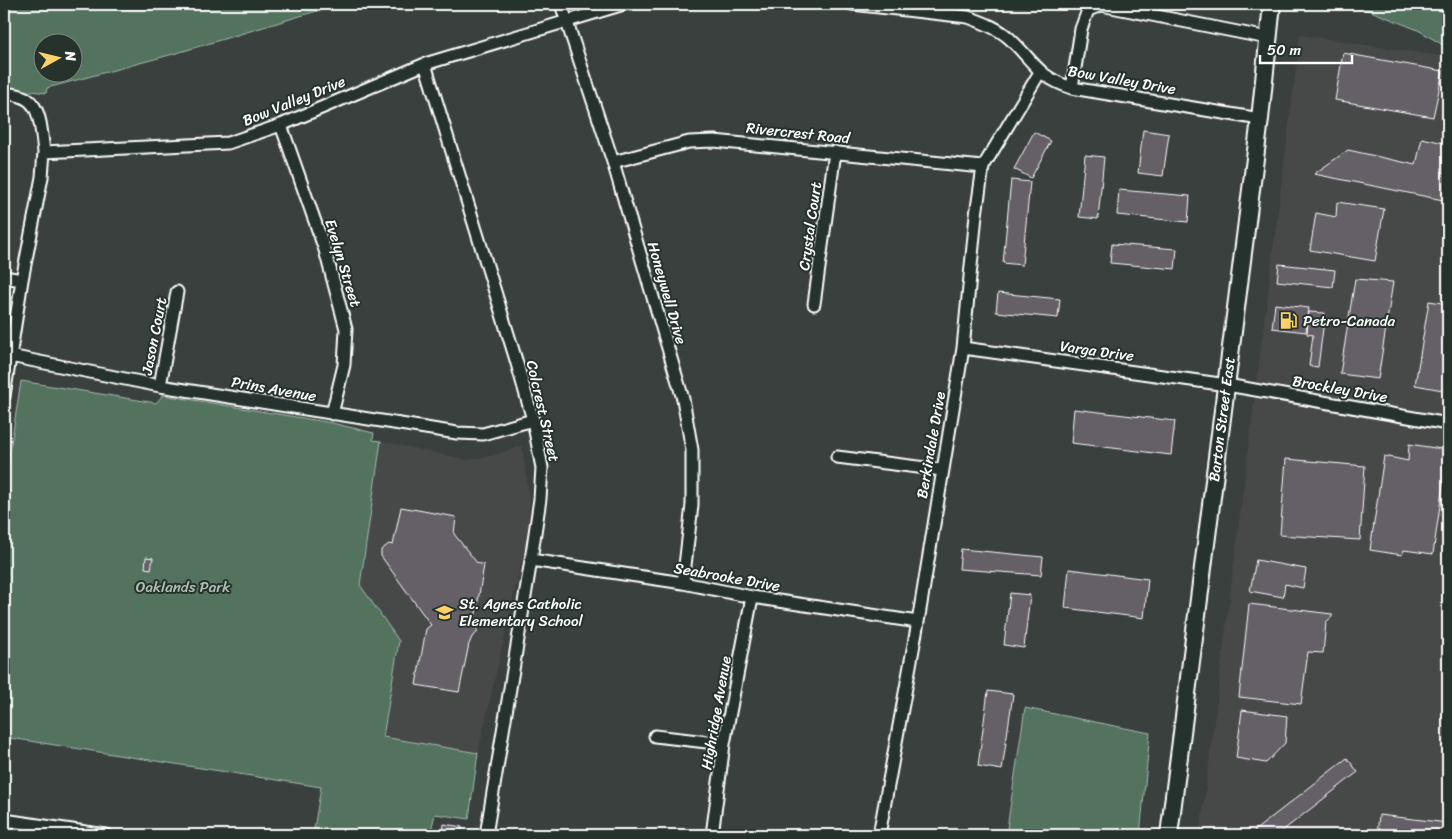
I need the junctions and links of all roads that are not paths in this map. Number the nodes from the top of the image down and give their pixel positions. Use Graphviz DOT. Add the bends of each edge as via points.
graph roads {
  1 [pos="561,4"];
  2 [pos="624,4"];
  3 [pos="852,4"];
  4 [pos="1272,4"];
  5 [pos="566,20"];
  6 [pos="1268,38"];
  7 [pos="424,64"];
  8 [pos="1040,72"];
  9 [pos="1072,88"];
  10 [pos="4,94"];
  11 [pos="1260,118"];
  12 [pos="281,125"];
  13 [pos="44,152"];
  14 [pos="835,152"];
  15 [pos="613,162"];
  16 [pos="983,167"];
  17 [pos="4,277"];
  18 [pos="22,280"];
  19 [pos="177,292"];
  20 [pos="814,304"];
  21 [pos="963,348"];
  22 [pos="10,356"];
  23 [pos="1226,384"];
  24 [pos="160,386"];
  25 [pos="4,396"];
  26 [pos="332,414"];
  27 [pos="533,420"];
  28 [pos="1448,424"];
  29 [pos="837,457"];
  30 [pos="942,470"];
  31 [pos="531,560"];
  32 [pos="683,583"];
  33 [pos="752,598"];
  34 [pos="918,622"];
  35 [pos="655,736"];
  36 [pos="724,744"];
  37 [pos="4,820"];
  38 [pos="106,835"];
  39 [pos="486,835"];
  40 [pos="712,835"];
  41 [pos="879,835"];
  42 [pos="1169,835"];
  1 -- 5 [label="street, Honeywell Drive"];
  2 -- 5 [label="street, Bow Valley Drive"];
  3 -- 8 [label="street, Bow Valley Drive" via="968,17 984,22 1009,38"];
  4 -- 6 [label="main road, Barton Street East"];
  5 -- 7 [label="street, Bow Valley Drive"];
  5 -- 15 [label="street, Honeywell Drive"];
  6 -- 9 [label="street" via="1101,4 1088,10 1081,29"];
  6 -- 11 [label="main road, Barton Street East"];
  7 -- 12 [label="street, Bow Valley Drive"];
  7 -- 27 [label="street, Colcrest Street"];
  8 -- 9 [label="street, Bow Valley Drive" via="1054,82"];
  8 -- 16 [label="street, Berkindale Drive"];
  9 -- 11 [label="street, Bow Valley Drive"];
  10 -- 13 [label="street" via="25,97 36,107"];
  11 -- 23 [label="main road, Barton Street East"];
  12 -- 13 [label="street, Bow Valley Drive" via="228,143"];
  12 -- 26 [label="street, Evelyn Street" via="325,250 346,329 344,365"];
  13 -- 18 [label="street"];
  14 -- 15 [label="street, Rivercrest Road" via="714,140 688,142"];
  14 -- 16 [label="street, Rivercrest Road"];
  14 -- 20 [label="street, Crystal Court"];
  15 -- 32 [label="street, Honeywell Drive" via="683,399 692,450 692,505"];
  16 -- 21 [label="street, Berkindale Drive"];
  17 -- 18 [label="street"];
  18 -- 22 [label="street"];
  19 -- 24 [label="street, Jason Court"];
  21 -- 23 [label="street, Varga Drive"];
  21 -- 30 [label="street, Berkindale Drive"];
  22 -- 24 [label="street, Prins Avenue"];
  22 -- 25 [label="street"];
  23 -- 28 [label="street, Brockley Drive"];
  23 -- 42 [label="main road, Barton Street East"];
  24 -- 26 [label="street, Prins Avenue"];
  26 -- 27 [label="street, Prins Avenue" via="483,434"];
  27 -- 31 [label="street, Colcrest Street" via="542,468"];
  29 -- 30 [label="street"];
  30 -- 34 [label="street, Berkindale Drive"];
  31 -- 32 [label="street, Seabrooke Drive"];
  31 -- 39 [label="street, Colcrest Street"];
  32 -- 33 [label="street, Seabrooke Drive"];
  33 -- 34 [label="street, Seabrooke Drive"];
  33 -- 36 [label="street, Highridge Avenue"];
  34 -- 41 [label="street, Berkindale Drive"];
  35 -- 36 [label="street"];
  36 -- 40 [label="street, Highridge Avenue"];
  37 -- 38 [label="street"];
}
